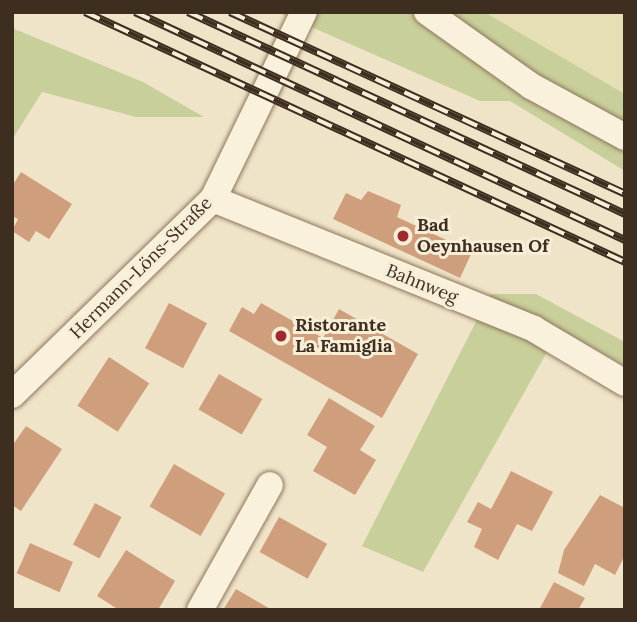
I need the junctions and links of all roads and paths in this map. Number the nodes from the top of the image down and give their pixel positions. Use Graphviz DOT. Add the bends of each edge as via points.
graph roads {
  1 [pos="304,12"];
  2 [pos="427,12"];
  3 [pos="625,137"];
  4 [pos="213,199"];
  5 [pos="625,383"];
  6 [pos="12,395"];
  7 [pos="270,485"];
  8 [pos="200,610"];
  1 -- 4 [label="street, Hermann-Löns-Straße"];
  2 -- 3 [label="street" via="531,86"];
  4 -- 5 [label="street, Bahnweg" via="534,330"];
  4 -- 6 [label="street, Hermann-Löns-Straße"];
  7 -- 8 [label="street"];
}
